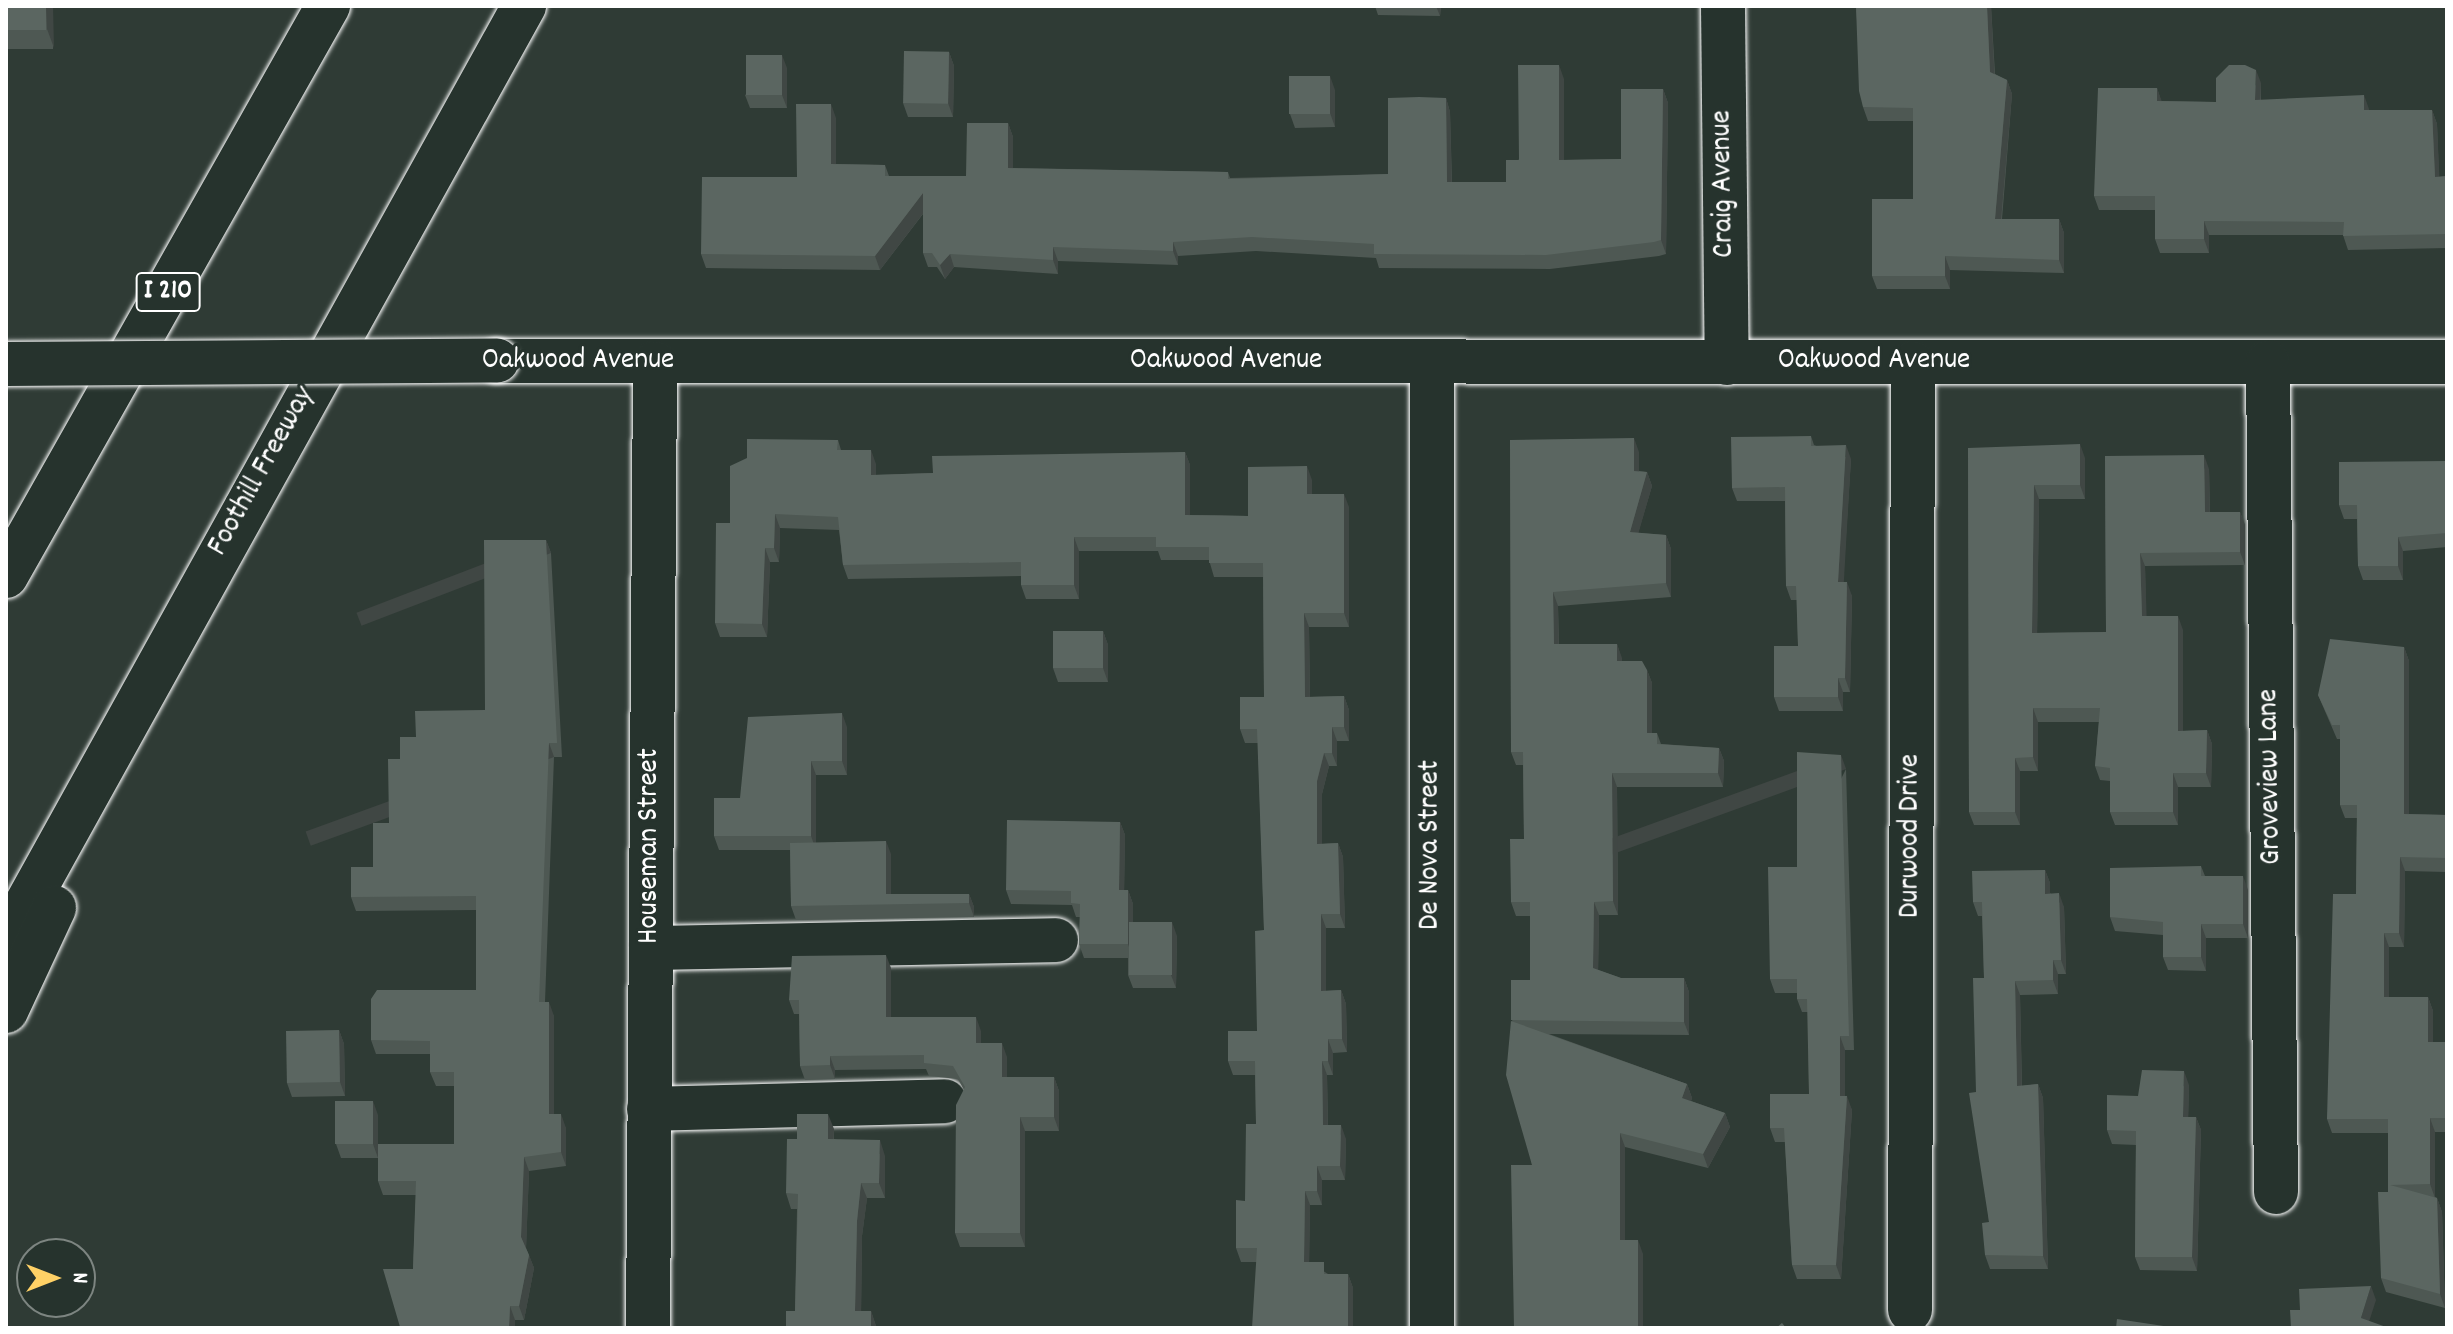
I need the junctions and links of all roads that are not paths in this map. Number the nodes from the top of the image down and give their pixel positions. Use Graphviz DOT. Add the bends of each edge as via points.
graph roads {
  1 [pos="328,6"];
  2 [pos="524,6"];
  3 [pos="1723,6"];
  4 [pos="1432,362"];
  5 [pos="2268,362"];
  6 [pos="2447,362"];
  7 [pos="655,363"];
  8 [pos="1727,363"];
  9 [pos="1913,363"];
  10 [pos="6,364"];
  11 [pos="232,529"];
  12 [pos="6,576"];
  13 [pos="1056,940"];
  14 [pos="6,941"];
  15 [pos="651,948"];
  16 [pos="6,1011"];
  17 [pos="945,1101"];
  18 [pos="649,1109"];
  19 [pos="2276,1192"];
  20 [pos="1910,1310"];
  21 [pos="648,1328"];
  22 [pos="1432,1328"];
  1 -- 12 [label="main road, I 210"];
  2 -- 11 [label="main road, Foothill Freeway"];
  3 -- 8 [label="main road, Craig Avenue"];
  4 -- 7 [label="main road, Oakwood Avenue"];
  4 -- 8 [label="main road, Oakwood Avenue"];
  4 -- 22 [label="main road, De Nova Street"];
  5 -- 6 [label="main road, Oakwood Avenue"];
  5 -- 9 [label="main road, Oakwood Avenue"];
  5 -- 19 [label="main road, Groveview Lane"];
  7 -- 10 [label="main road, Oakwood Avenue, bridge"];
  7 -- 15 [label="main road, Houseman Street"];
  8 -- 9 [label="main road, Oakwood Avenue"];
  9 -- 20 [label="main road, Durwood Drive"];
  11 -- 14 [label="main road, Foothill Freeway"];
  11 -- 16 [label="main road"];
  13 -- 15 [label="main road" via="886,949"];
  15 -- 18 [label="main road, Houseman Street"];
  17 -- 18 [label="main road"];
  18 -- 21 [label="main road, Houseman Street"];
}
